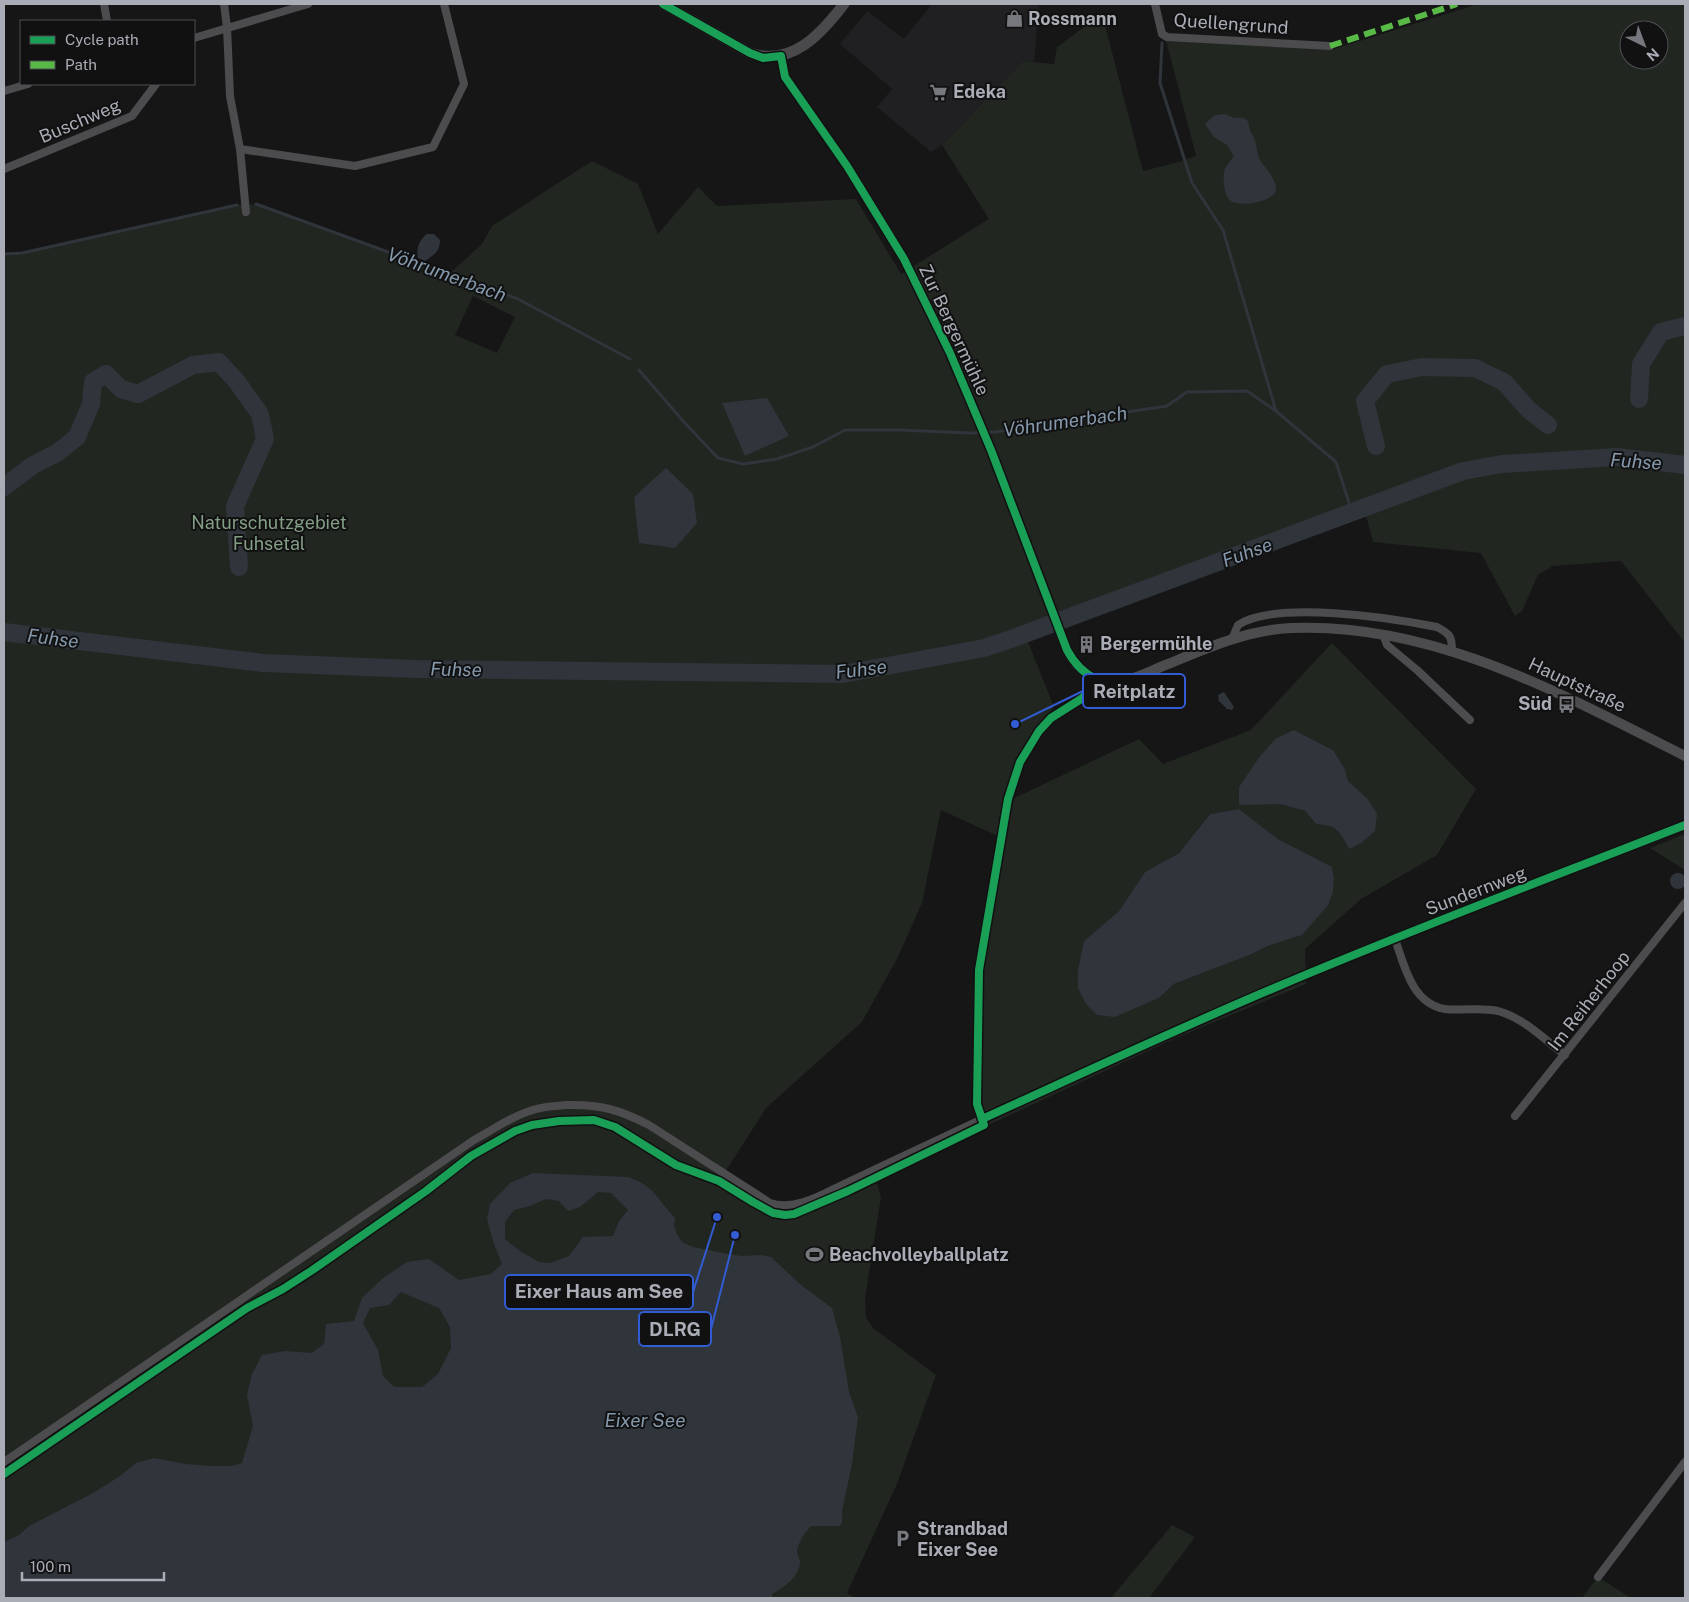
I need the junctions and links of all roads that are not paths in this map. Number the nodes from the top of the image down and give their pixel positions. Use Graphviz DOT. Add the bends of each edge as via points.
graph roads {
  1 [pos="104,4"];
  2 [pos="224,4"];
  3 [pos="308,4"];
  4 [pos="444,4"];
  5 [pos="663,4"];
  6 [pos="844,4"];
  7 [pos="1155,4"];
  8 [pos="107,20"];
  9 [pos="227,28"];
  10 [pos="195,38"];
  11 [pos="1330,46"];
  12 [pos="781,56"];
  13 [pos="25,85"];
  14 [pos="155,85"];
  15 [pos="4,91"];
  16 [pos="240,149"];
  17 [pos="4,169"];
  18 [pos="246,212"];
  19 [pos="1383,634"];
  20 [pos="1232,639"];
  21 [pos="1452,651"];
  22 [pos="1096,679"];
  23 [pos="1470,720"];
  24 [pos="1027,750"];
  25 [pos="1685,756"];
  26 [pos="1685,825"];
  27 [pos="1685,903"];
  28 [pos="1395,938"];
  29 [pos="1565,1056"];
  30 [pos="1515,1116"];
  31 [pos="4,1462"];
  32 [pos="1685,1462"];
  33 [pos="1598,1577"];
  1 -- 8 [label="street"];
  2 -- 9 [label="street"];
  3 -- 9 [label="street"];
  4 -- 16 [label="street" via="464,84 434,147 355,166"];
  5 -- 12 [label="main road" via="750,54 763,58"];
  6 -- 12 [label="main road" via="816,36"];
  7 -- 11 [label="street, Quellengrund" via="1162,34 1167,37"];
  9 -- 10 [label="street"];
  9 -- 16 [label="street" via="230,96"];
  12 -- 22 [label="street, Zur Bergermühle" via="785,77 847,166 904,259 977,417 1070,656 1082,671"];
  13 -- 15 [label="street"];
  14 -- 17 [label="street, Buschweg" via="132,116"];
  16 -- 18 [label="street"];
  19 -- 20 [label="street, Hauptstraße" via="1347,629 1289,628"];
  19 -- 21 [label="street, Hauptstraße"];
  19 -- 23 [label="street" via="1387,645"];
  20 -- 21 [label="street, Hauptstraße" via="1238,625 1251,619 1297,612 1352,615 1437,627 1452,639"];
  20 -- 22 [label="street, Hauptstraße" via="1126,680"];
  21 -- 25 [label="street, Hauptstraße" via="1540,684"];
  22 -- 24 [label="street" via="1081,699 1051,718"];
  26 -- 28 [label="street, Sundernweg"];
  27 -- 29 [label="street, Im Reiherhoop"];
  28 -- 29 [label="street" via="1411,982 1427,1002 1444,1009 1489,1009 1511,1016"];
  28 -- 31 [label="street, Sundernweg" via="1129,1051 823,1194 792,1205 770,1203 630,1115 608,1107 587,1105 537,1109 474,1140"];
  29 -- 30 [label="street, Im Reiherhoop"];
  32 -- 33 [label="street"];
}
